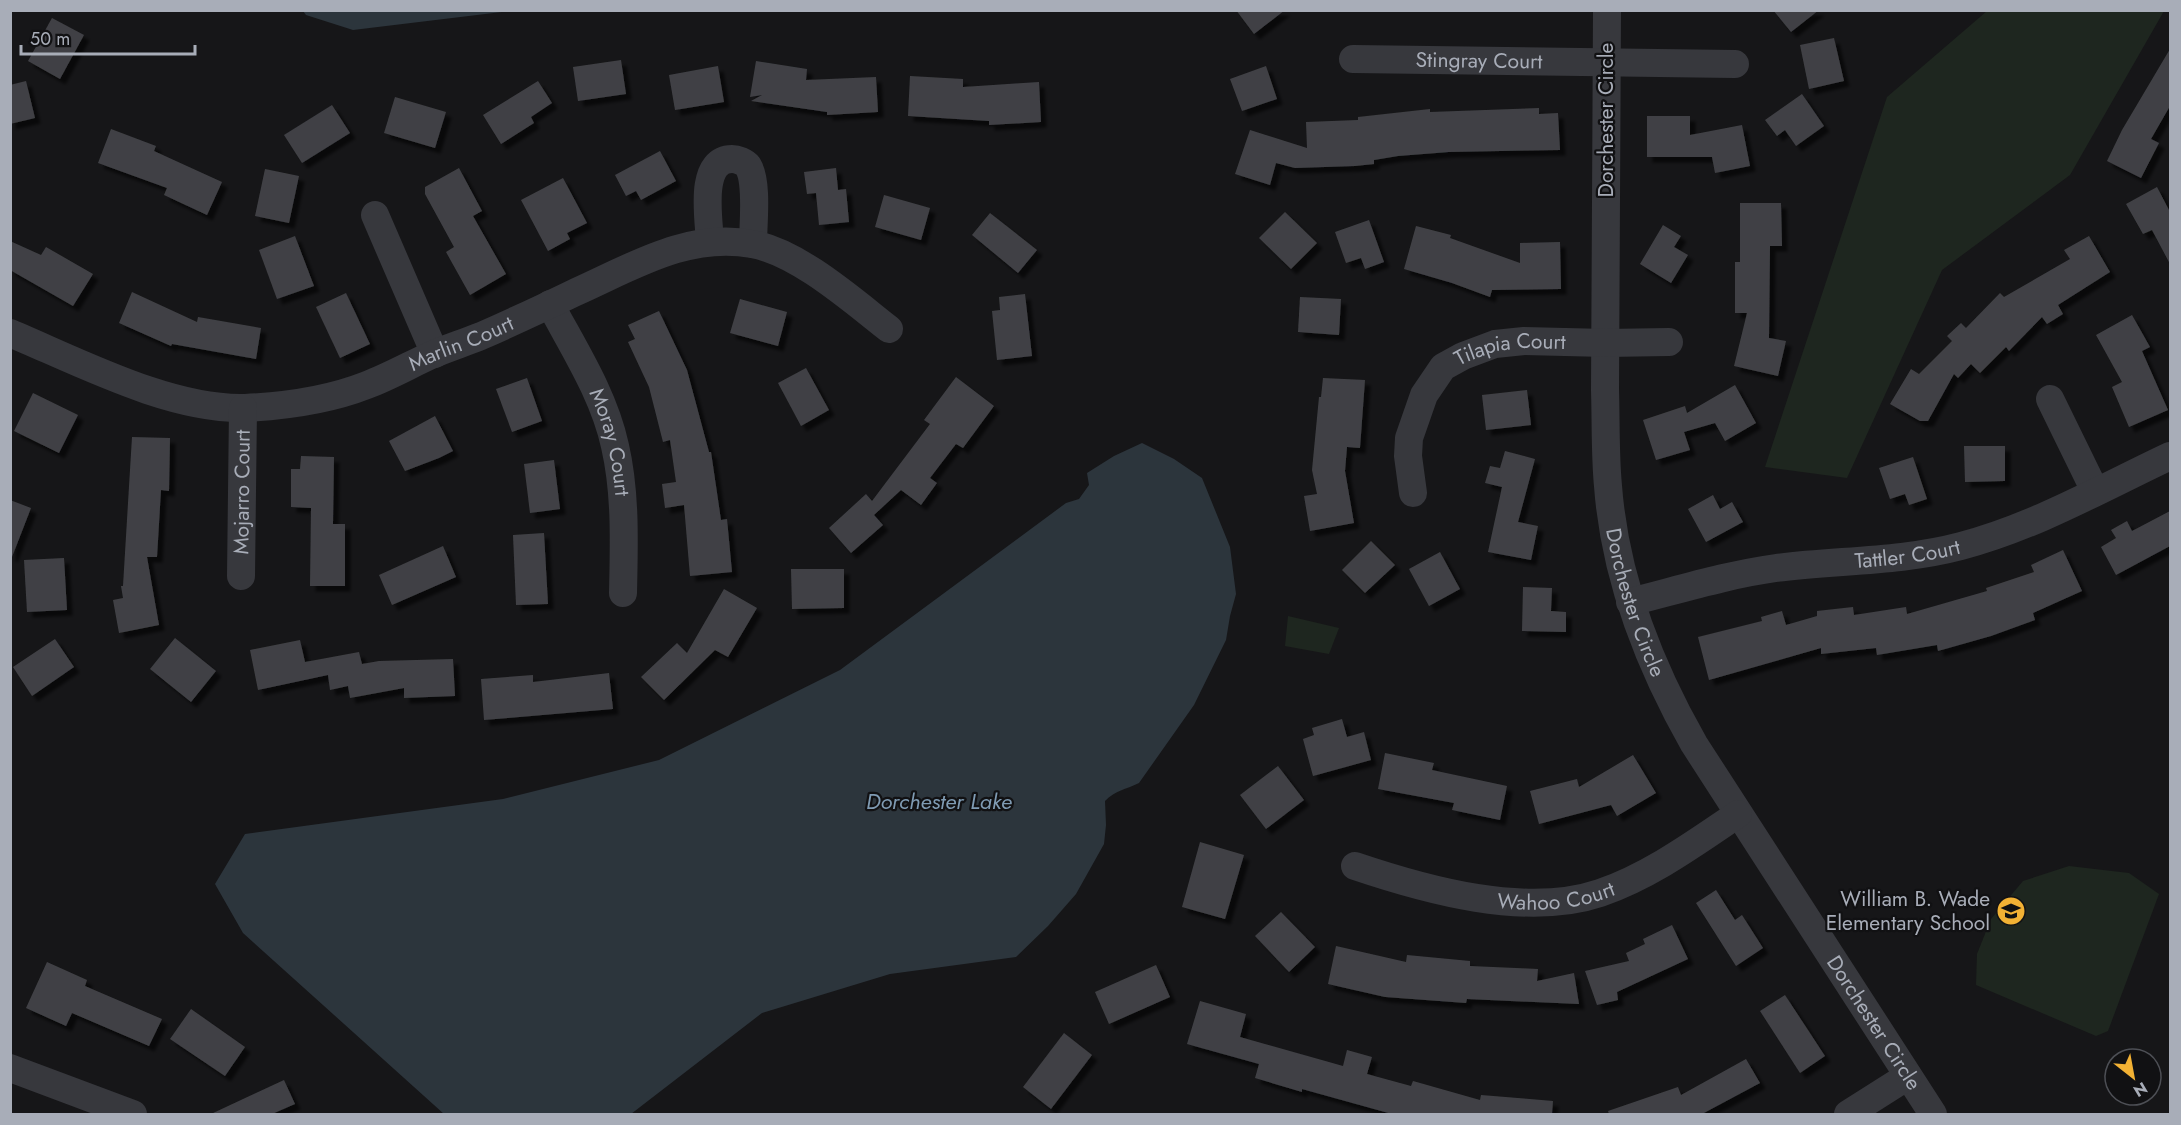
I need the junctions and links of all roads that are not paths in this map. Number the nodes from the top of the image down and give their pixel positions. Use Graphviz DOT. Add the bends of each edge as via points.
graph roads {
  1 [pos="1607,10"];
  2 [pos="1353,59"];
  3 [pos="1606,63"];
  4 [pos="1735,64"];
  5 [pos="375,215"];
  6 [pos="710,242"];
  7 [pos="753,244"];
  8 [pos="550,304"];
  9 [pos="889,329"];
  10 [pos="10,333"];
  11 [pos="1669,342"];
  12 [pos="1606,344"];
  13 [pos="435,354"];
  14 [pos="2050,399"];
  15 [pos="243,408"];
  16 [pos="2170,456"];
  17 [pos="2095,491"];
  18 [pos="1413,493"];
  19 [pos="241,576"];
  20 [pos="623,593"];
  21 [pos="1630,602"];
  22 [pos="1738,814"];
  23 [pos="1355,866"];
  24 [pos="10,1068"];
  25 [pos="1908,1076"];
  26 [pos="133,1114"];
  27 [pos="1848,1114"];
  28 [pos="1933,1114"];
  1 -- 3 [label="street, Dorchester Circle"];
  2 -- 3 [label="street, Stingray Court"];
  3 -- 4 [label="street, Stingray Court"];
  3 -- 12 [label="street, Dorchester Circle"];
  5 -- 13 [label="street"];
  6 -- 7 [label="street, Marlin Court"];
  6 -- 7 [label="street" via="710,176 721,161 738,159 748,165 753,183"];
  6 -- 8 [label="street, Marlin Court" via="664,252"];
  7 -- 9 [label="street, Marlin Court" via="798,262"];
  8 -- 13 [label="street, Marlin Court"];
  8 -- 20 [label="street, Moray Court" via="589,377 616,446 623,521"];
  10 -- 15 [label="street, Marlin Court" via="161,394 213,407"];
  11 -- 12 [label="street, Tilapia Court"];
  12 -- 18 [label="street, Tilapia Court" via="1495,344 1443,367 1424,395 1409,438"];
  12 -- 21 [label="street, Dorchester Circle" via="1608,487"];
  13 -- 15 [label="street, Marlin Court" via="364,386 316,400"];
  14 -- 17 [label="street"];
  15 -- 19 [label="street, Mojarro Court"];
  16 -- 17 [label="street, Tattler Court"];
  17 -- 21 [label="street, Tattler Court" via="2011,530 1962,546 1904,557 1773,568"];
  21 -- 22 [label="street, Dorchester Circle" via="1672,705"];
  22 -- 23 [label="street, Wahoo Court" via="1666,861 1584,898 1533,903 1502,901 1426,889"];
  22 -- 25 [label="street, Dorchester Circle"];
  24 -- 26 [label="street"];
  25 -- 27 [label="street"];
  25 -- 28 [label="street, Dorchester Circle"];
}
